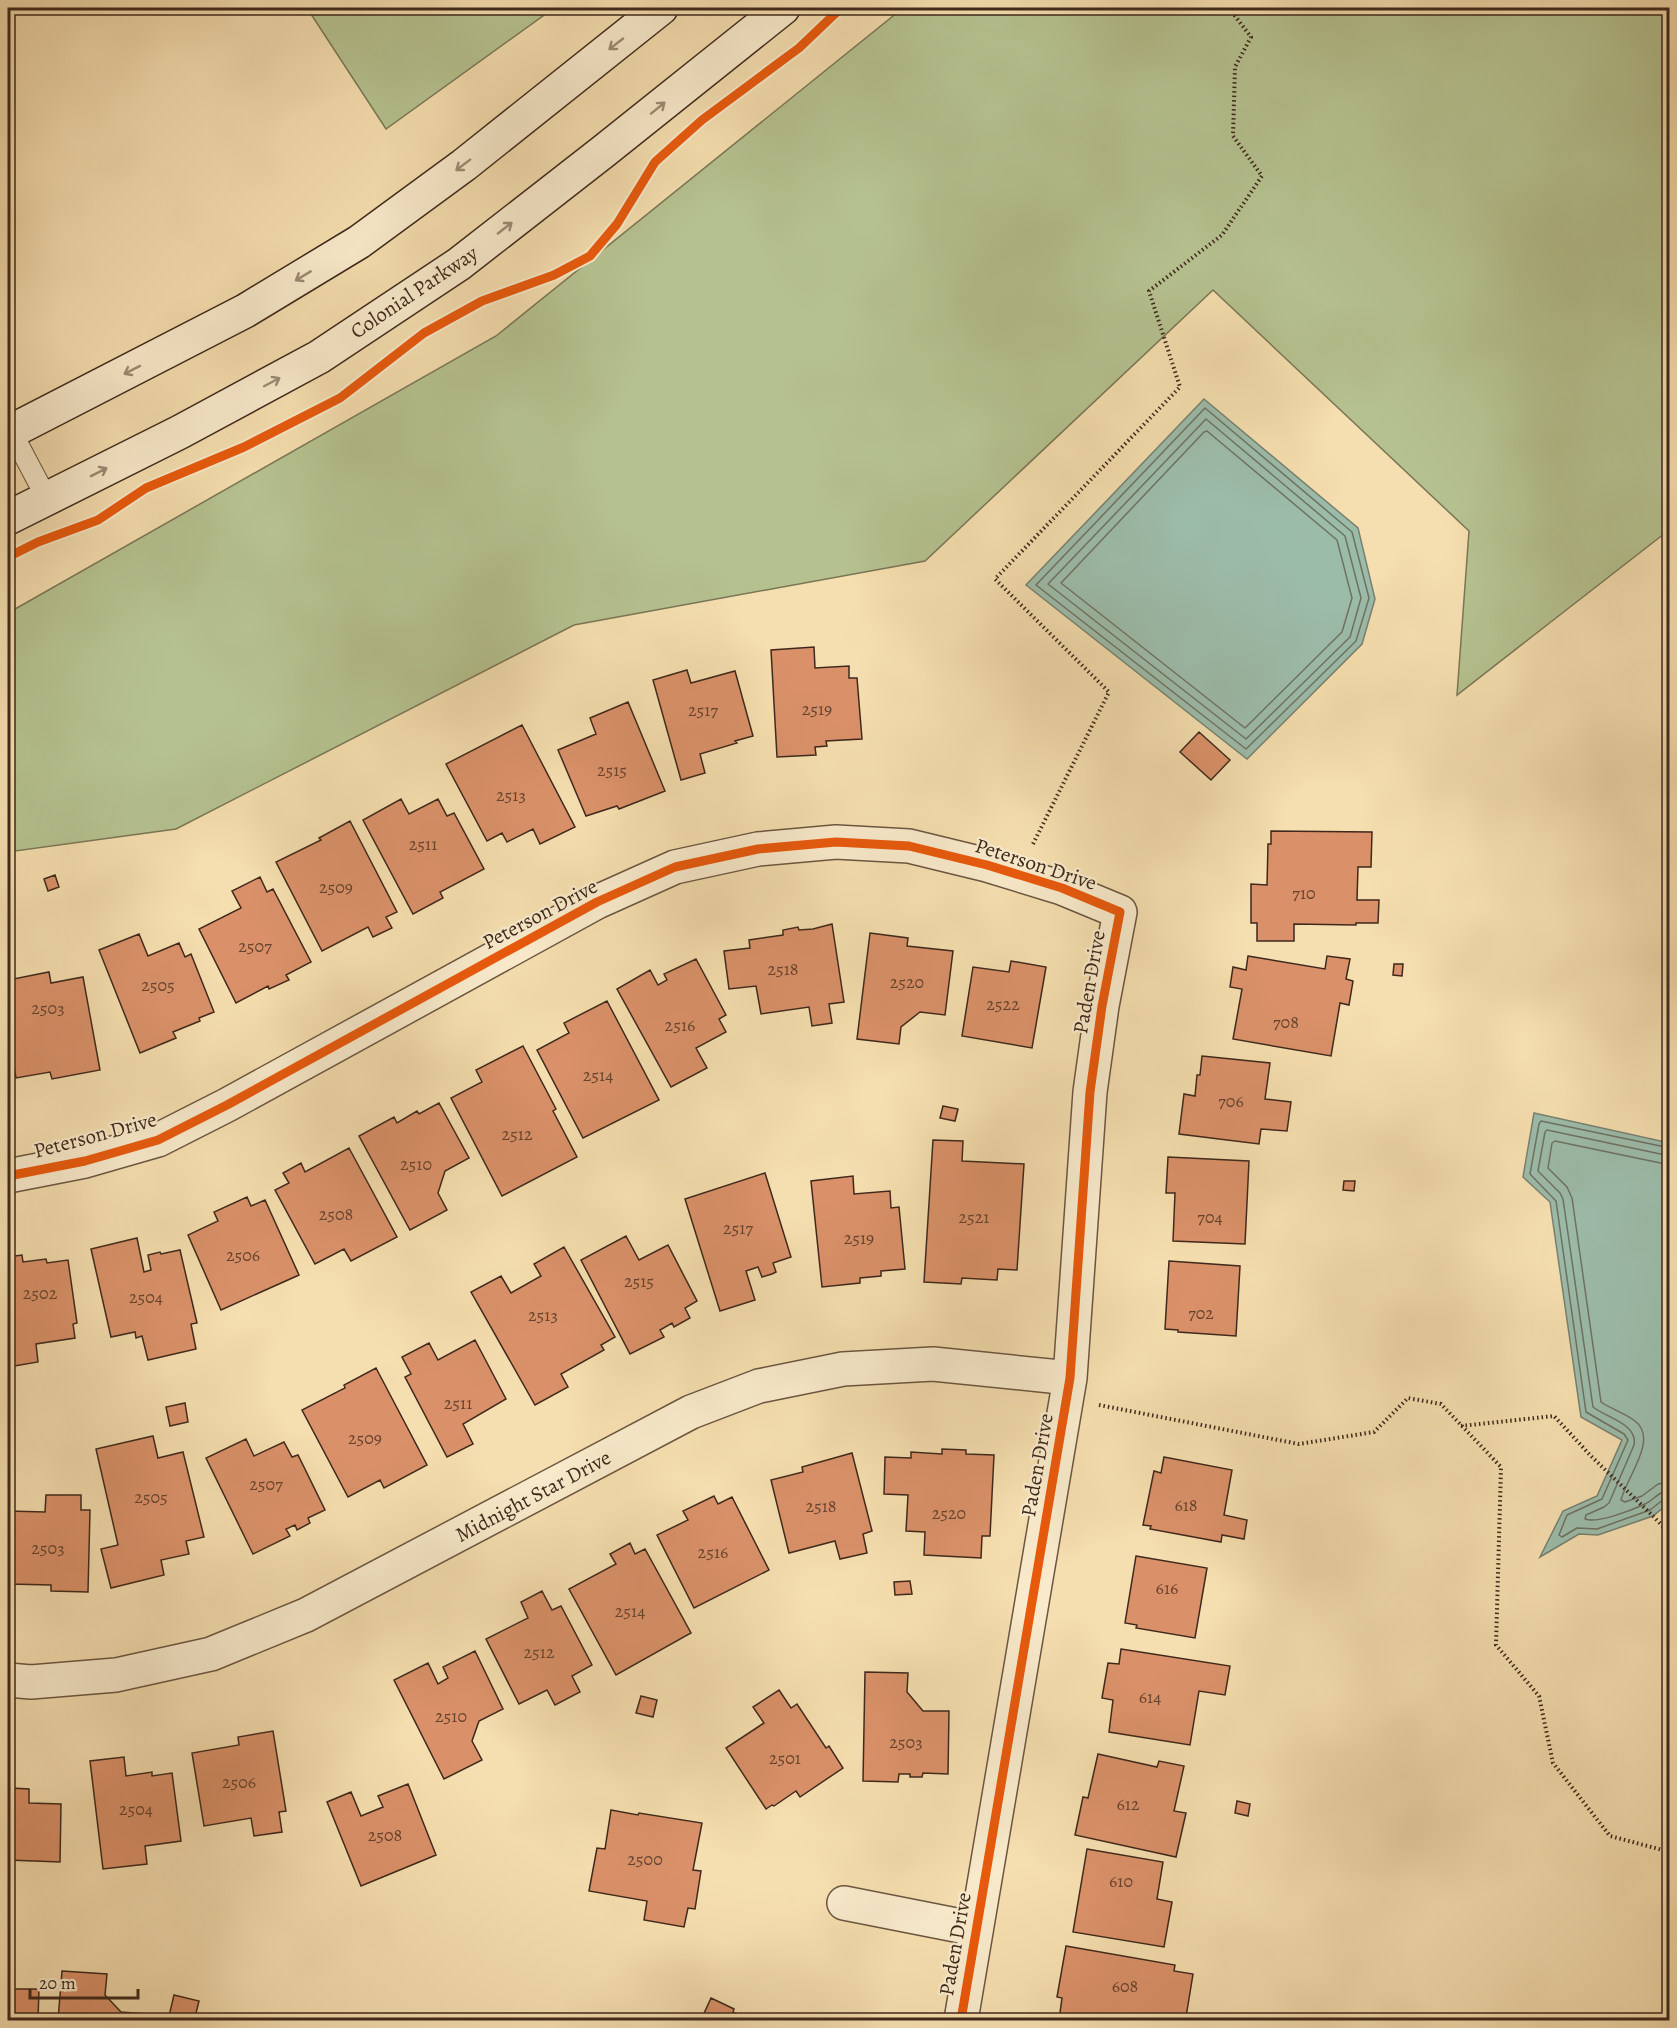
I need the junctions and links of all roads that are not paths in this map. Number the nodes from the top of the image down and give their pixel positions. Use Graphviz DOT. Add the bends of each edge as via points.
graph roads {
  1 [pos="661,8"];
  2 [pos="783,8"];
  3 [pos="9,430"];
  4 [pos="47,499"];
  5 [pos="8,518"];
  6 [pos="1120,912"];
  7 [pos="8,1176"];
  8 [pos="1068,1388"];
  9 [pos="8,1680"];
  10 [pos="844,1903"];
  11 [pos="976,1929"];
  12 [pos="961,2020"];
  1 -- 3 [label="street, one-way" via="464,165 359,242 245,311"];
  4 -- 2 [label="street, Colonial Parkway, one-way" via="318,357 450,270"];
  3 -- 4 [label="lane"];
  4 -- 5 [label="street, Colonial Parkway"];
  6 -- 7 [label="street, Peterson Drive" via="1018,874 909,846 836,842 758,849 675,867 597,902 158,1140 85,1161"];
  6 -- 8 [label="street, Paden Drive" via="1090,1092"];
  8 -- 9 [label="street, Midnight Star Drive" via="933,1364 843,1369 759,1386 691,1412 306,1615 211,1654 117,1675 31,1682"];
  8 -- 11 [label="street, Paden Drive"];
  10 -- 11 [label="street"];
  11 -- 12 [label="street, Paden Drive"];
}
